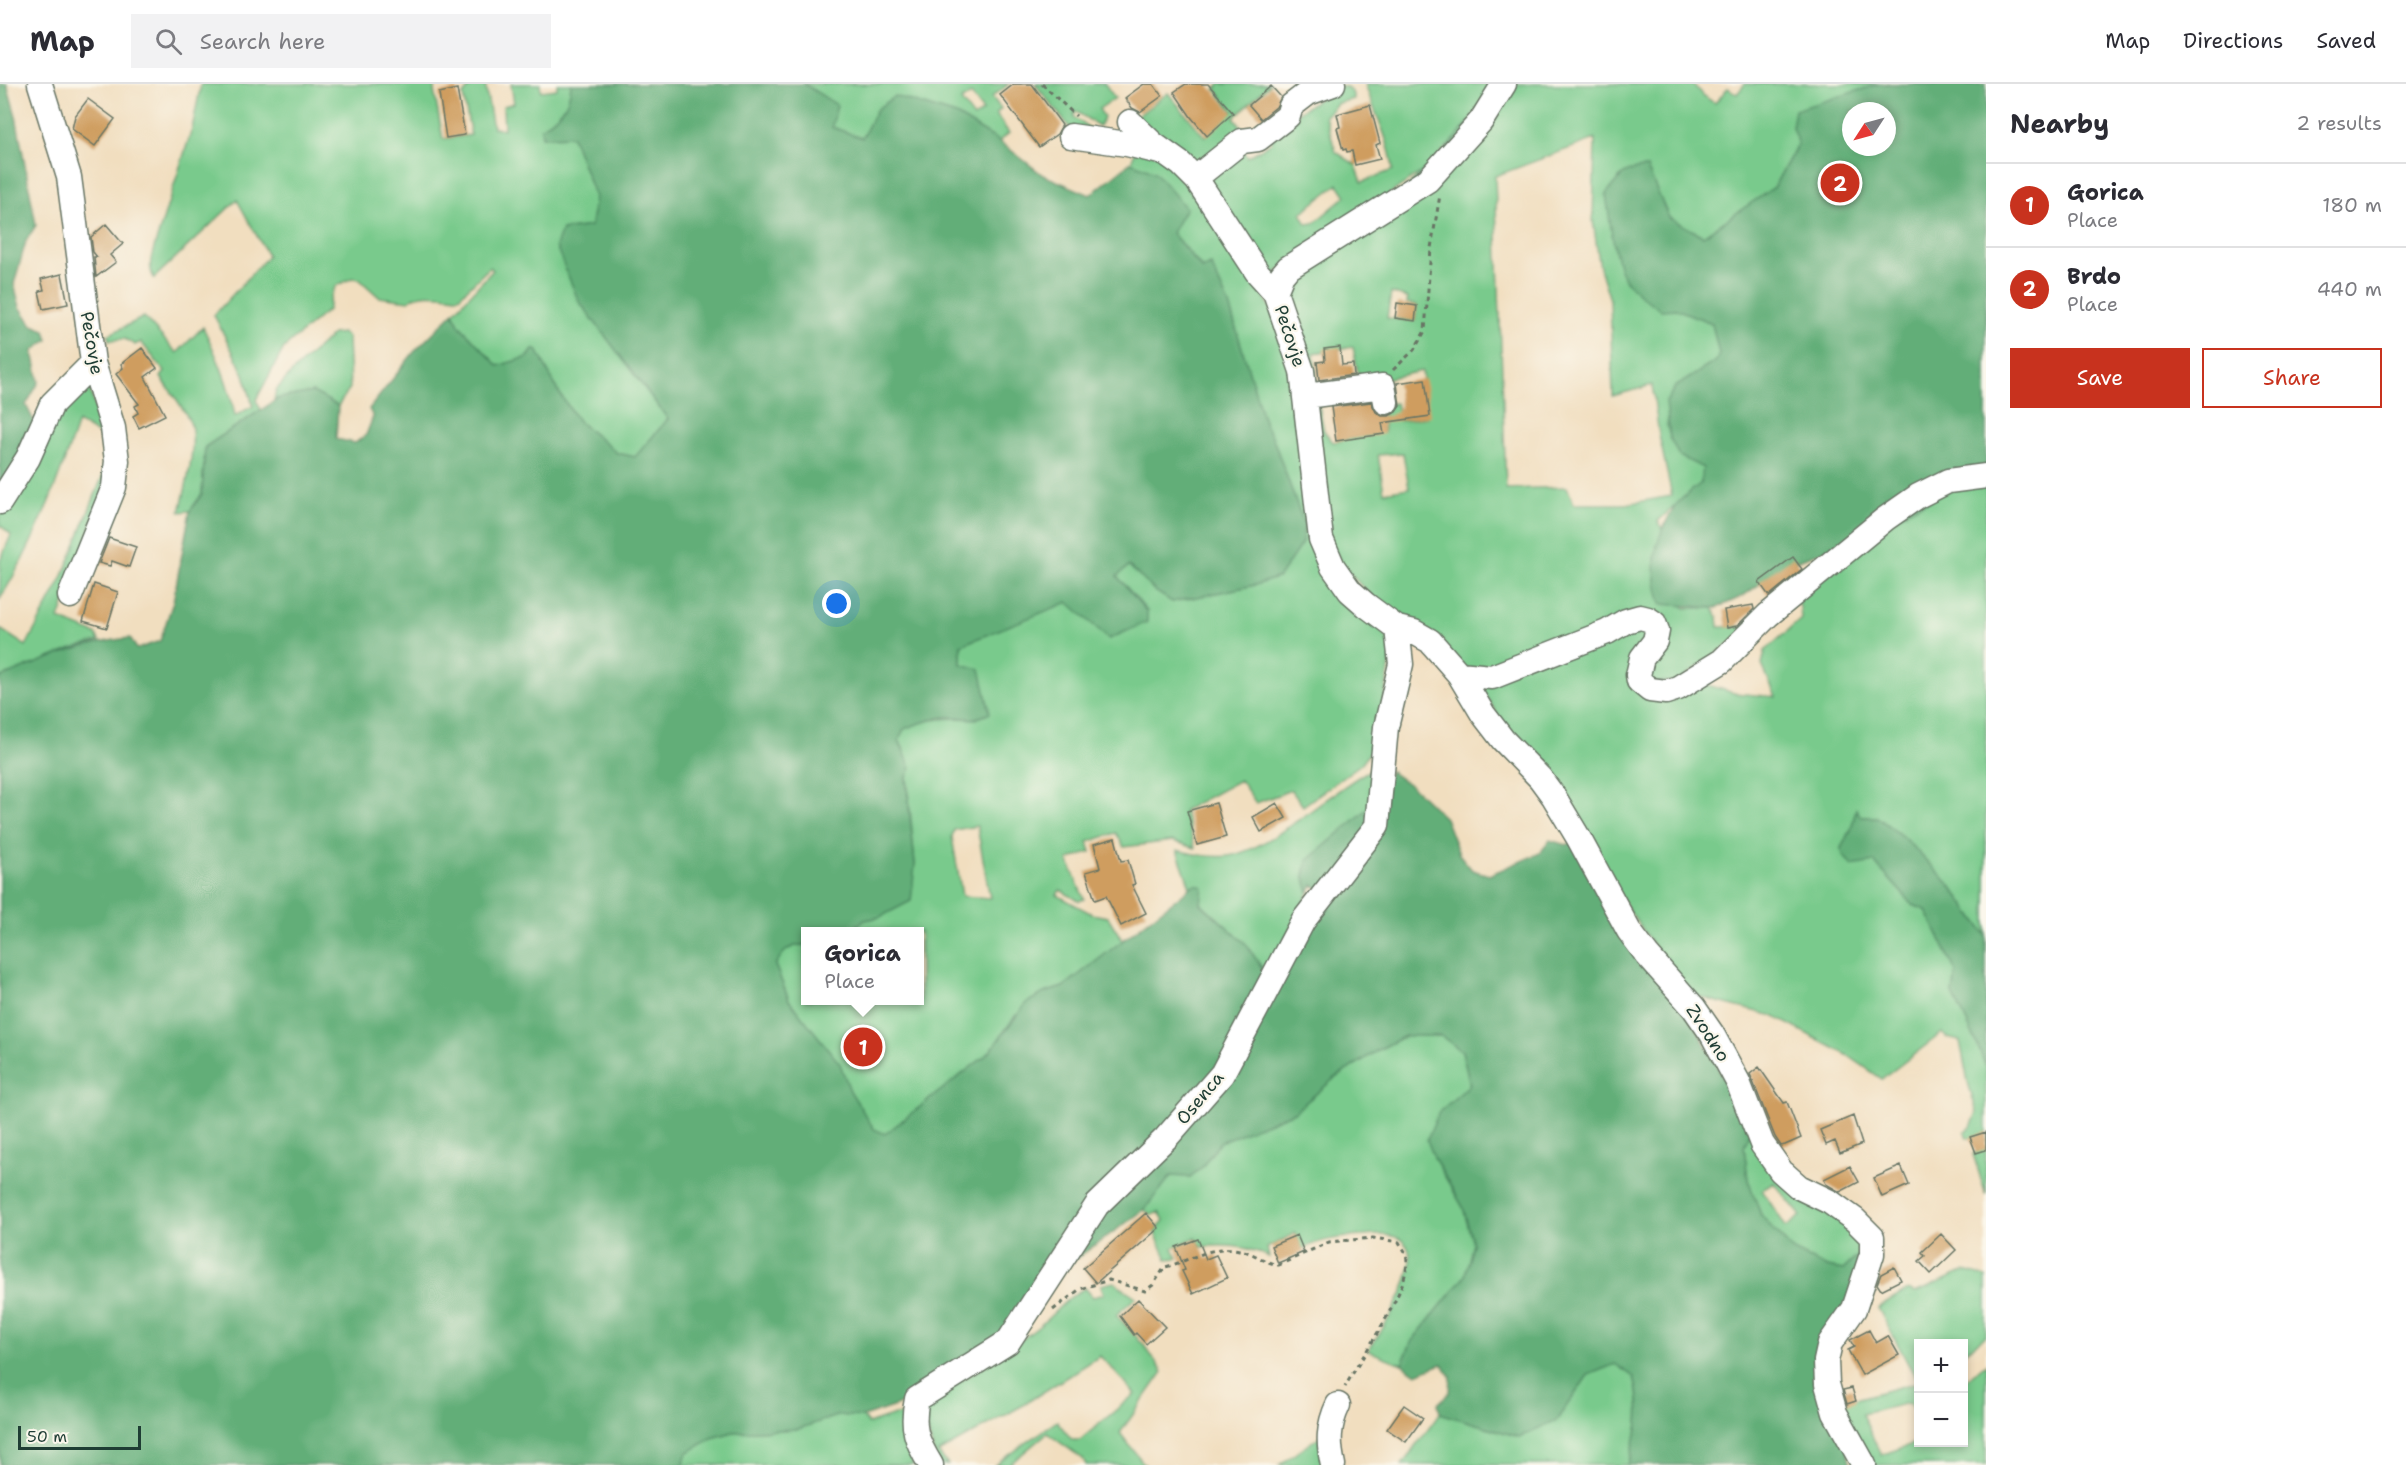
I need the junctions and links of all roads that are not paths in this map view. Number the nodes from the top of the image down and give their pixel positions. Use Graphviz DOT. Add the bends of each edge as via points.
graph roads {
  1 [pos="40,84"];
  2 [pos="1334,84"];
  3 [pos="1504,84"];
  4 [pos="1130,122"];
  5 [pos="1071,136"];
  6 [pos="1165,153"];
  7 [pos="1197,180"];
  8 [pos="1275,292"];
  9 [pos="93,363"];
  10 [pos="1381,395"];
  11 [pos="1306,396"];
  12 [pos="1986,476"];
  13 [pos="0,502"];
  14 [pos="70,596"];
  15 [pos="1397,628"];
  16 [pos="1460,674"];
  17 [pos="1338,1406"];
  18 [pos="932,1465"];
  19 [pos="1332,1465"];
  20 [pos="1864,1465"];
  1 -- 9 [label="street, Pečovje" via="69,177"];
  2 -- 7 [label="street" via="1308,93 1291,106 1288,116 1258,139 1242,141"];
  3 -- 8 [label="street, Pečovje" via="1481,121 1442,166 1418,187 1288,268"];
  4 -- 6 [label="street"];
  5 -- 6 [label="street"];
  6 -- 7 [label="street"];
  7 -- 8 [label="street" via="1257,272"];
  8 -- 11 [label="street, Pečovje" via="1302,371"];
  9 -- 13 [label="street" via="52,404 28,458"];
  9 -- 14 [label="street, Pečovje" via="113,428 117,461 114,487"];
  10 -- 11 [label="street"];
  11 -- 15 [label="street, Pečovje" via="1321,539 1333,567 1350,591"];
  12 -- 16 [label="street" via="1948,481 1918,496 1768,615 1722,661 1678,688 1666,692 1650,690 1639,681 1642,658 1655,642 1657,631 1654,623 1640,617 1492,677"];
  15 -- 16 [label="street, Zvodno" via="1430,641"];
  15 -- 18 [label="street, Osenca" via="1401,664 1386,727 1377,826 1303,921 1222,1074 1166,1138 1096,1205 1008,1342 917,1399 913,1418 916,1437"];
  16 -- 20 [label="street, Zvodno" via="1483,714 1554,797 1629,931 1712,1035 1738,1082 1762,1144 1781,1171 1799,1187 1855,1220 1872,1238 1872,1254 1854,1309 1830,1343 1826,1361 1835,1413"];
  17 -- 19 [label="street" via="1331,1418 1328,1444"];
}
